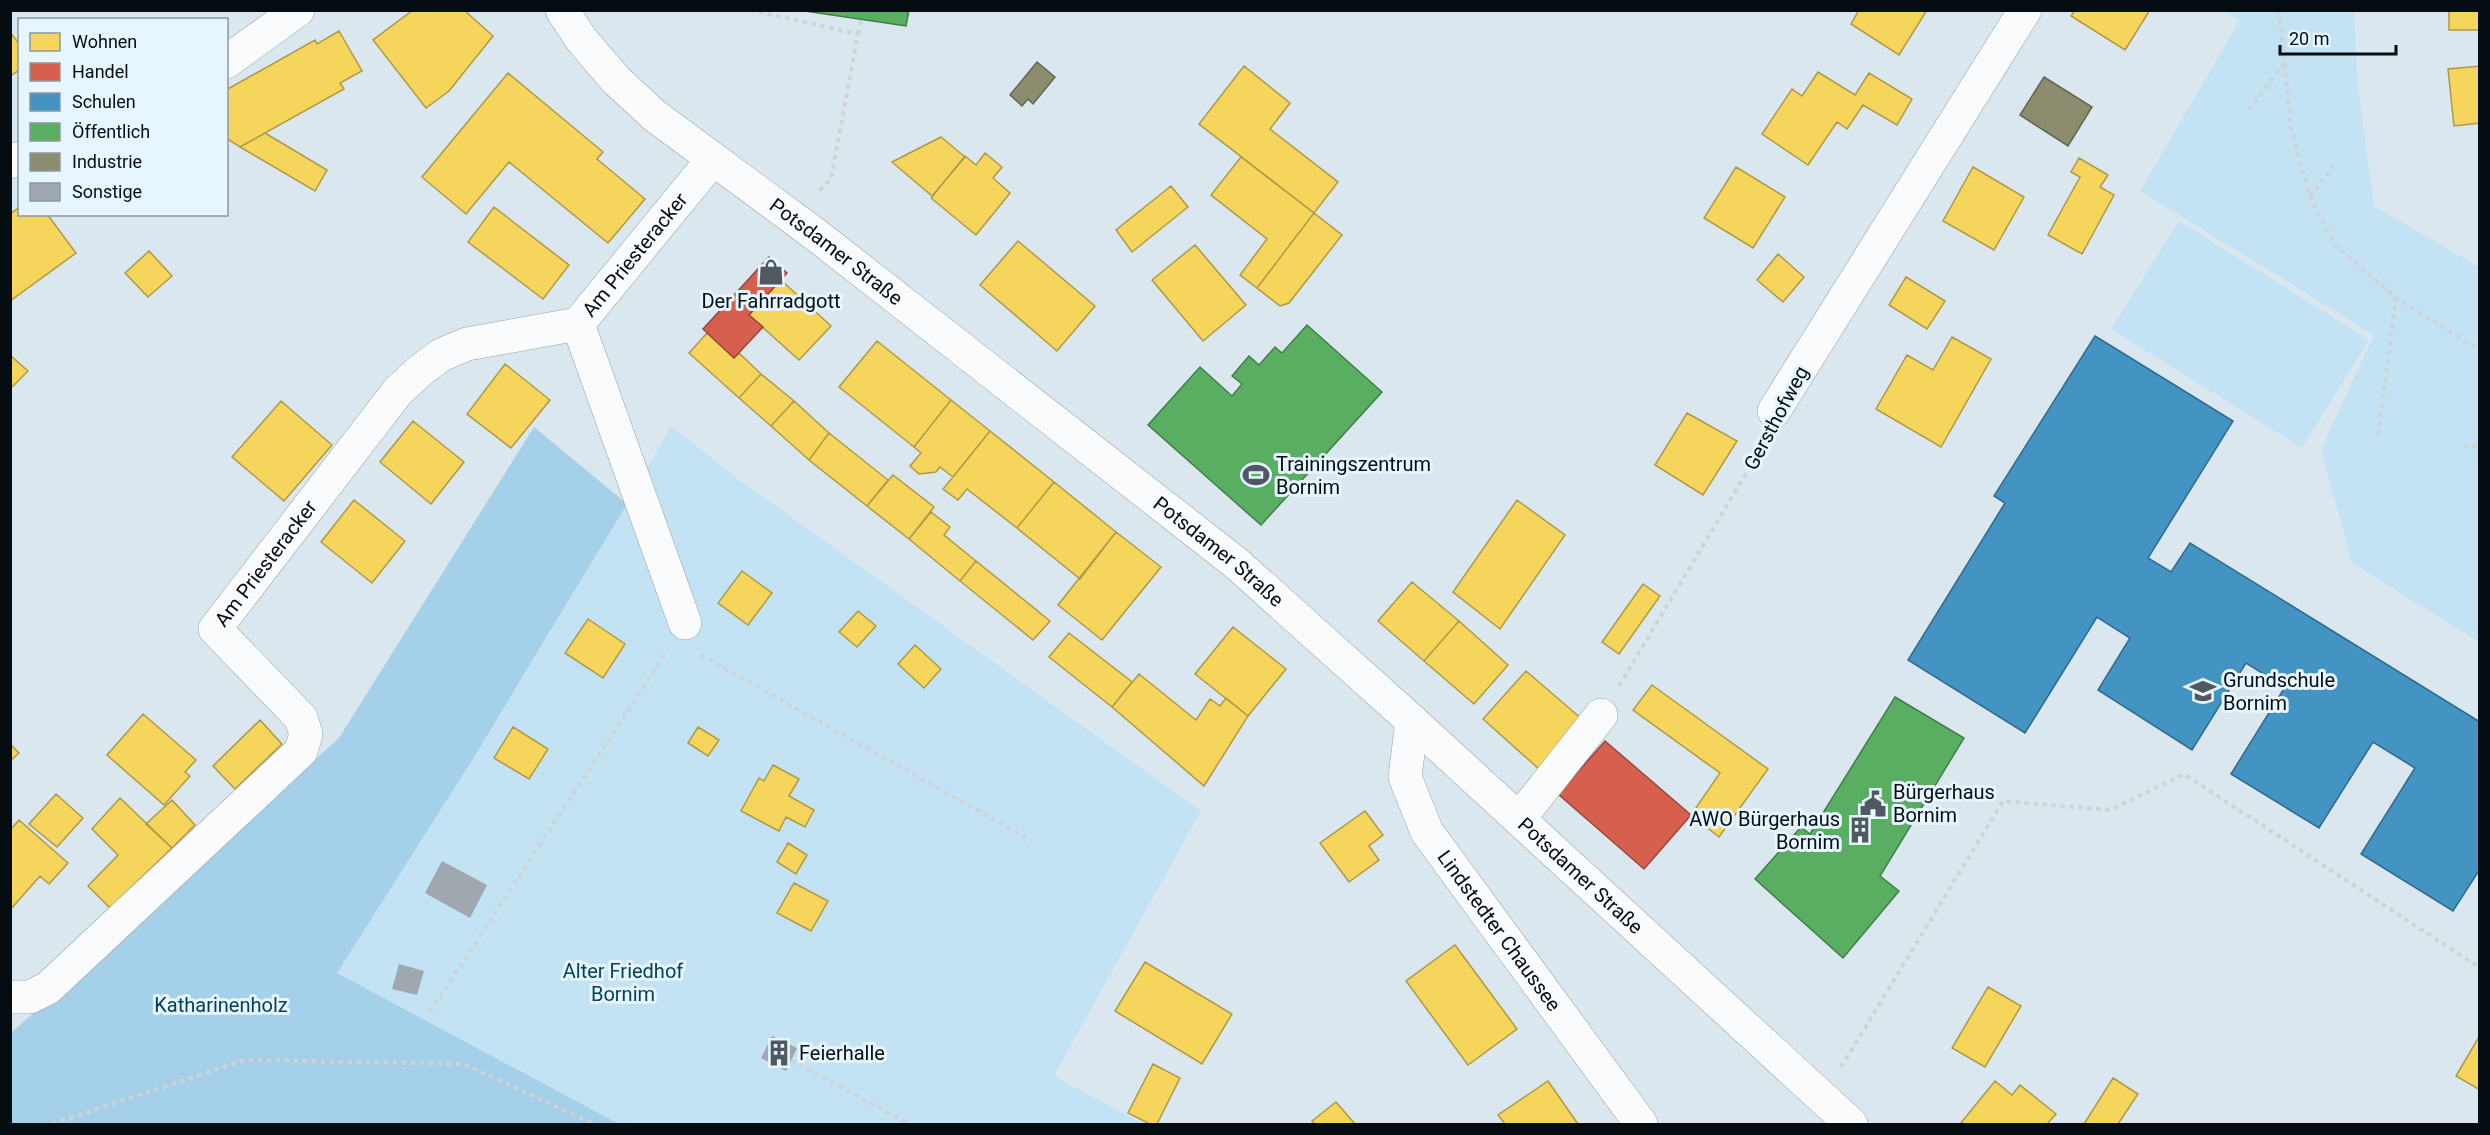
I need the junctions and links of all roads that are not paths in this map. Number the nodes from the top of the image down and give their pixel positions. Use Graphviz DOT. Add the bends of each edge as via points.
graph roads {
  1 [pos="298,10"];
  2 [pos="562,10"];
  3 [pos="2025,10"];
  4 [pos="228,61"];
  5 [pos="713,159"];
  6 [pos="578,324"];
  7 [pos="1774,411"];
  8 [pos="685,623"];
  9 [pos="1601,716"];
  10 [pos="1412,721"];
  11 [pos="1519,819"];
  12 [pos="10,997"];
  13 [pos="1641,1125"];
  14 [pos="1851,1125"];
  1 -- 4 [label="main road"];
  2 -- 5 [label="main road, Potsdamer Straße" via="616,80"];
  3 -- 7 [label="main road, Gersthofweg"];
  5 -- 6 [label="main road, Am Priesteracker"];
  5 -- 10 [label="main road, Potsdamer Straße" via="1236,563"];
  6 -- 8 [label="main road"];
  6 -- 12 [label="main road, Am Priesteracker" via="467,344 441,355 398,391 215,628 301,718 306,734 301,752 48,988 30,997"];
  9 -- 11 [label="main road"];
  10 -- 11 [label="main road, Potsdamer Straße"];
  10 -- 13 [label="main road, Lindstedter Chaussee" via="1405,777 1427,832"];
  11 -- 14 [label="main road, Potsdamer Straße"];
}
